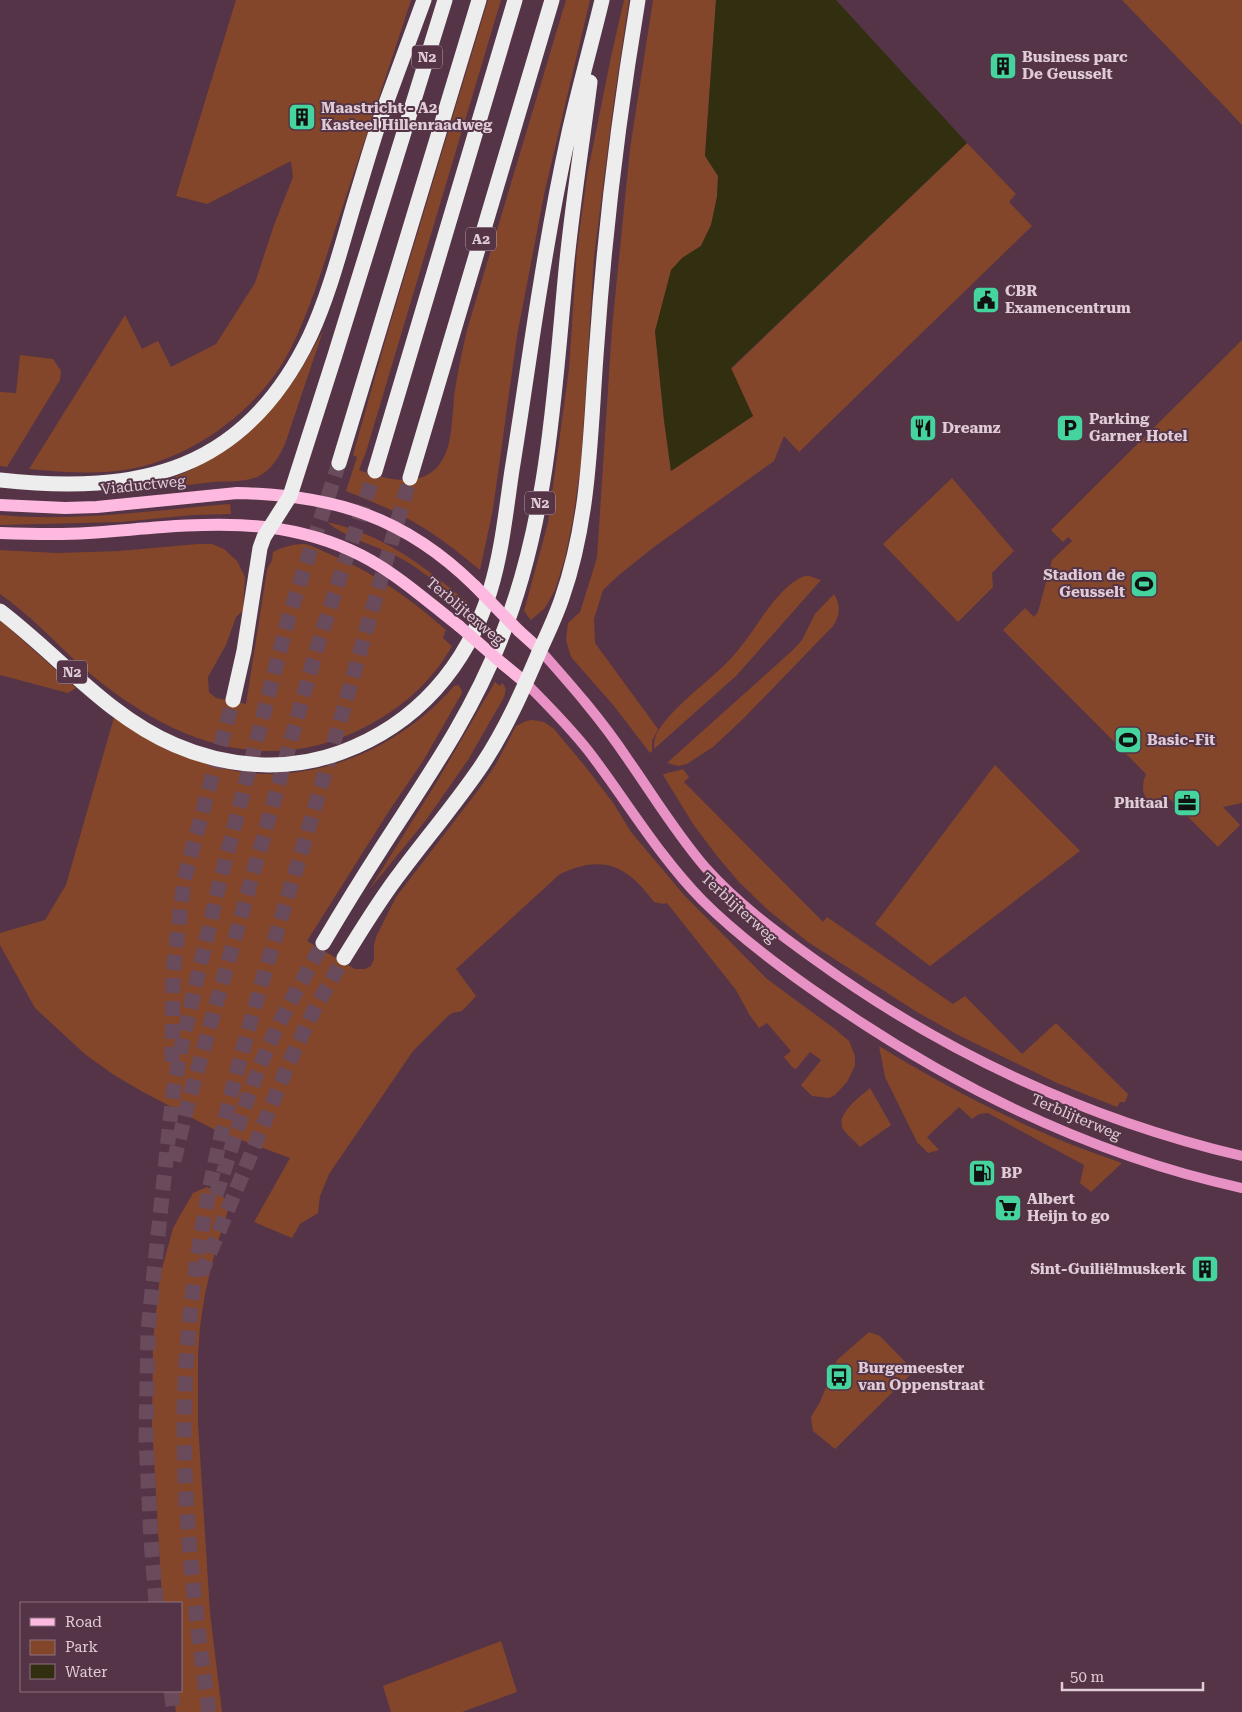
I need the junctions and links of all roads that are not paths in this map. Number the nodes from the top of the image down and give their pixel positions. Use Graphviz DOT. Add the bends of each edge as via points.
graph roads {
  1 [pos="424,0"];
  2 [pos="445,0"];
  3 [pos="479,0"];
  4 [pos="515,0"];
  5 [pos="552,0"];
  6 [pos="638,0"];
  7 [pos="601,6"];
  8 [pos="339,463"];
  9 [pos="376,471"];
  10 [pos="410,478"];
  11 [pos="0,480"];
  12 [pos="290,496"];
  13 [pos="0,505"];
  14 [pos="270,527"];
  15 [pos="0,534"];
  16 [pos="0,611"];
  17 [pos="540,650"];
  18 [pos="526,684"];
  19 [pos="233,700"];
  20 [pos="323,943"];
  21 [pos="344,958"];
  22 [pos="1242,1156"];
  23 [pos="1242,1188"];
  1 -- 11 [label="highway, N2" via="381,118 313,329 275,395 239,432 218,448 149,476 97,484"];
  2 -- 12 [label="highway, N2"];
  3 -- 8 [label="highway, N2"];
  4 -- 9 [label="highway, A2"];
  5 -- 10 [label="highway, A2"];
  6 -- 17 [label="highway" via="607,226 586,499 580,536 562,600"];
  7 -- 16 [label="highway, N2" via="568,136 550,230 490,591 462,656 424,701 374,738 335,754 283,765 228,762 158,738 127,718"];
  7 -- 20 [label="highway, N2" via="567,264 545,477 525,568 499,643 470,706"];
  12 -- 13 [label="main road, Viaductweg" via="237,493 65,508"];
  12 -- 14 [label="highway"];
  12 -- 17 [label="main road, Terblijterweg, bridge" via="333,504 401,529 442,555"];
  14 -- 15 [label="main road" via="202,524 85,533"];
  14 -- 18 [label="main road, Terblijterweg, bridge" via="326,540 351,550 392,574"];
  14 -- 19 [label="highway" via="259,552"];
  17 -- 18 [label="highway"];
  17 -- 22 [label="main road, Terblijterweg" via="603,724 668,820 705,867 766,924 842,980 981,1061 1039,1088 1160,1134"];
  18 -- 21 [label="highway" via="482,764 386,892"];
  18 -- 23 [label="main road, Terblijterweg" via="592,756 661,852 702,899 778,965 814,991 883,1038 1020,1112 1156,1166"];
}
